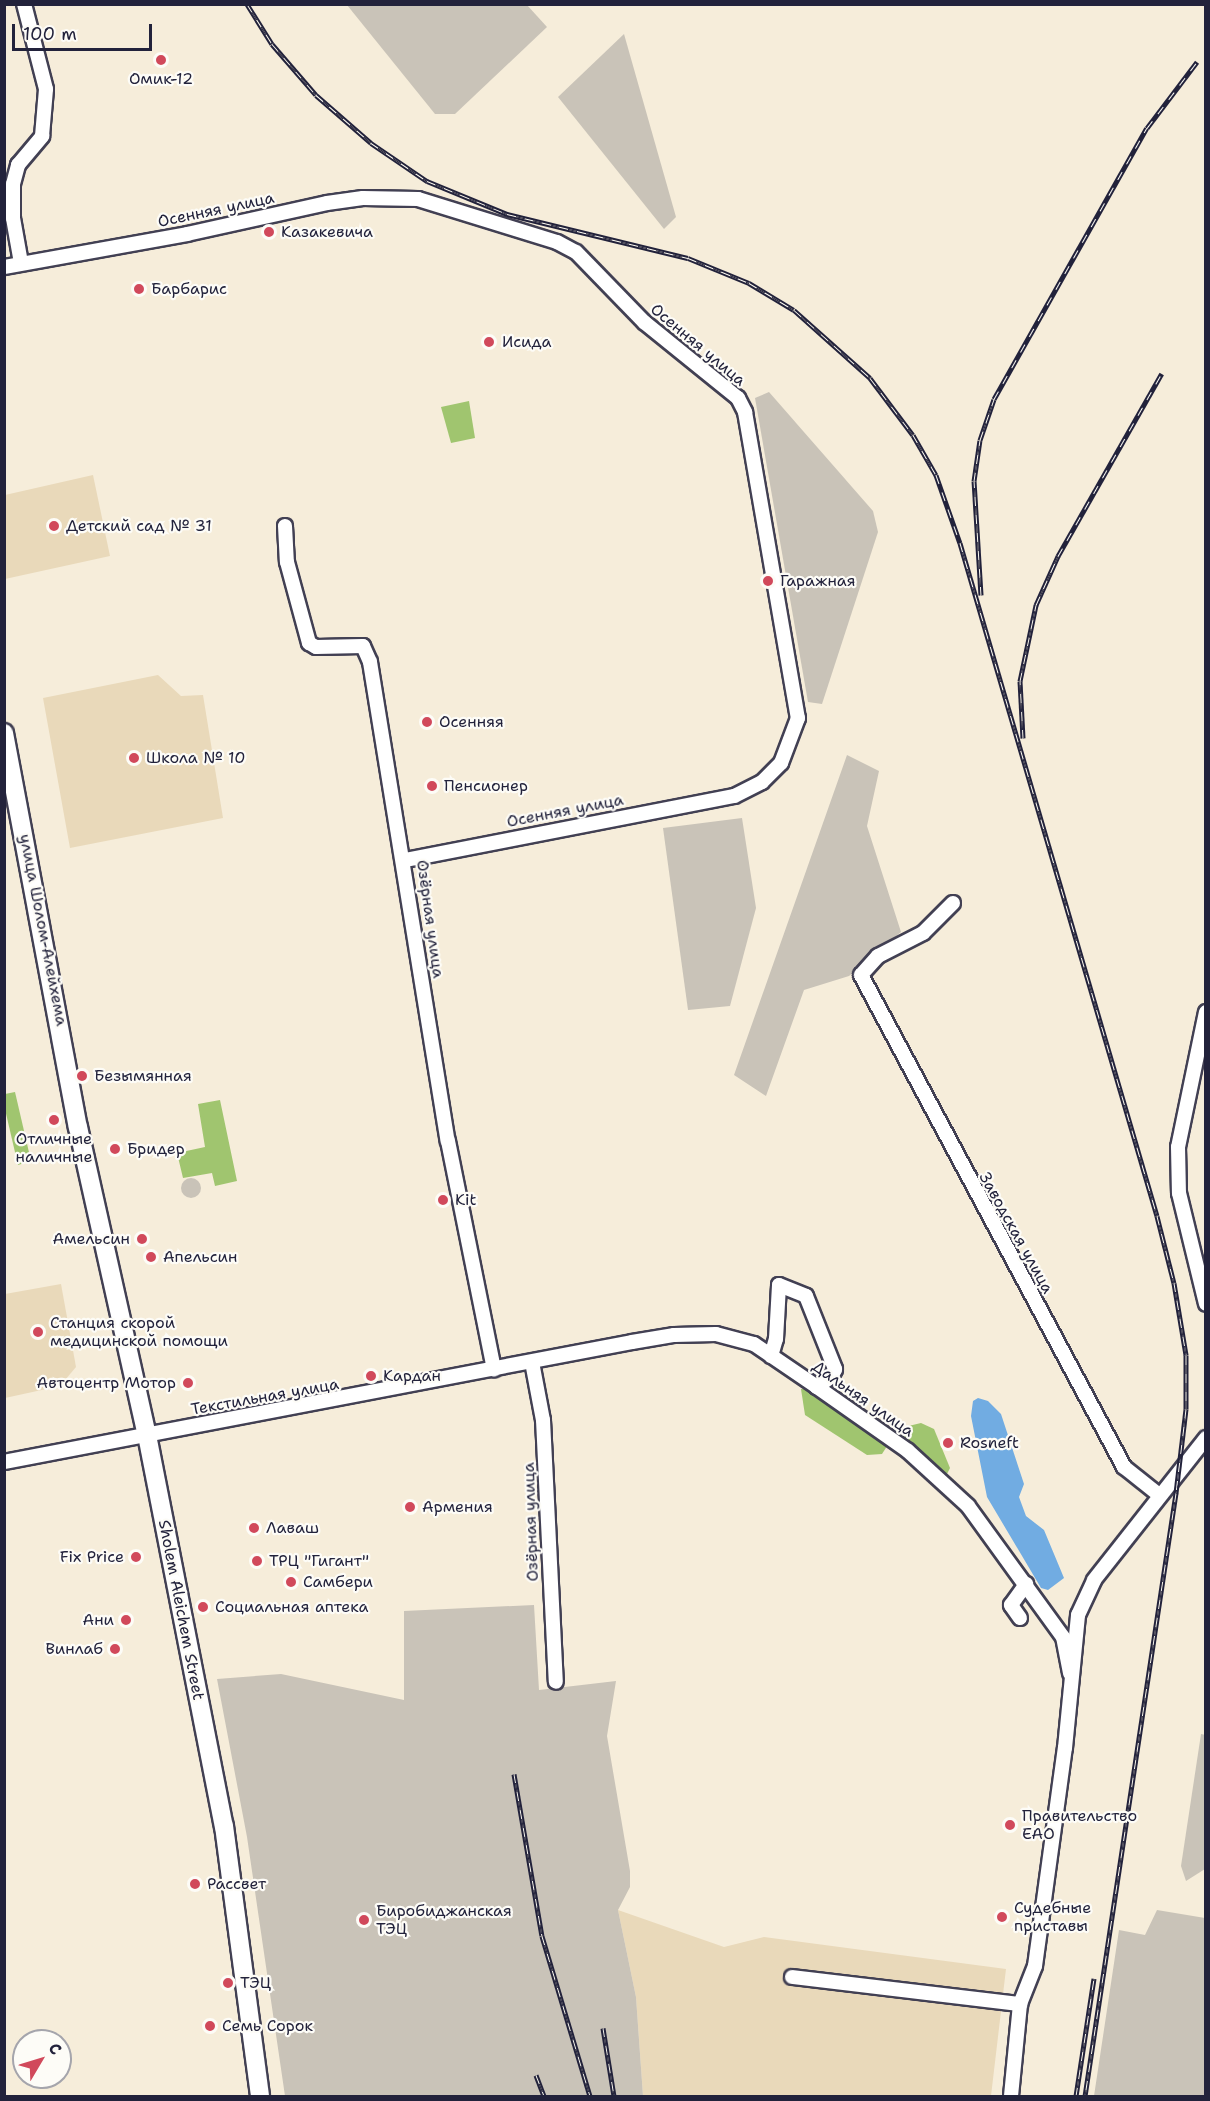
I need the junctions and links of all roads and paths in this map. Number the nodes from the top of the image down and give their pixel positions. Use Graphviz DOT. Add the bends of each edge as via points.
graph roads {
  1 [pos="24,4"];
  2 [pos="21,263"];
  3 [pos="4,267"];
  4 [pos="285,526"];
  5 [pos="4,733"];
  6 [pos="405,860"];
  7 [pos="953,903"];
  8 [pos="1206,1012"];
  9 [pos="1206,1304"];
  10 [pos="771,1356"];
  11 [pos="532,1362"];
  12 [pos="494,1369"];
  13 [pos="817,1387"];
  14 [pos="147,1435"];
  15 [pos="1206,1438"];
  16 [pos="4,1462"];
  17 [pos="1158,1494"];
  18 [pos="1026,1584"];
  19 [pos="1081,1604"];
  20 [pos="1020,1618"];
  21 [pos="1052,1618"];
  22 [pos="1070,1673"];
  23 [pos="556,1682"];
  24 [pos="792,1977"];
  25 [pos="1020,2004"];
  26 [pos="260,2097"];
  27 [pos="1011,2097"];
  1 -- 2 [label="street" via="46,89 42,136 18,165 13,184 13,218"];
  2 -- 3 [label="street, Осенняя улица"];
  2 -- 6 [label="street, Осенняя улица" via="187,234 327,203 363,198 418,199 557,242 576,252 644,322 738,398 745,412 798,718 781,763 762,782 734,796"];
  4 -- 6 [label="street, Озёрная улица" via="287,562 309,643 316,647 358,645 368,652"];
  5 -- 14 [label="main road, Sholem Aleichem Street" via="97,1218"];
  6 -- 12 [label="street, Озёрная улица" via="448,1141"];
  7 -- 17 [label="street, Заводская улица" via="923,933 878,956 861,975 1124,1467"];
  8 -- 9 [label="street" via="1178,1147 1179,1193"];
  10 -- 11 [label="street, Дальняя улица" via="754,1344 716,1334 674,1335"];
  10 -- 13 [label="street, Дальняя улица"];
  10 -- 13 [label="street" via="776,1339 779,1285 806,1296 835,1369"];
  11 -- 12 [label="street, Текстильная улица"];
  11 -- 23 [label="street, Озёрная улица" via="543,1420"];
  12 -- 14 [label="street, Текстильная улица"];
  13 -- 18 [label="street, Дальняя улица" via="908,1450 959,1498"];
  14 -- 16 [label="street, Текстильная улица"];
  14 -- 26 [label="main road, Sholem Aleichem Street" via="224,1826"];
  15 -- 17 [label="street"];
  17 -- 19 [label="street" via="1094,1580"];
  18 -- 20 [label="street" via="1011,1605"];
  18 -- 21 [label="street, Дальняя улица"];
  19 -- 21 [label="street" via="1069,1617"];
  19 -- 22 [label="street"];
  21 -- 22 [label="street, Дальняя улица" via="1068,1648"];
  22 -- 25 [label="street" via="1065,1748 1035,1966"];
  24 -- 25 [label="street"];
  25 -- 27 [label="street"];
}
